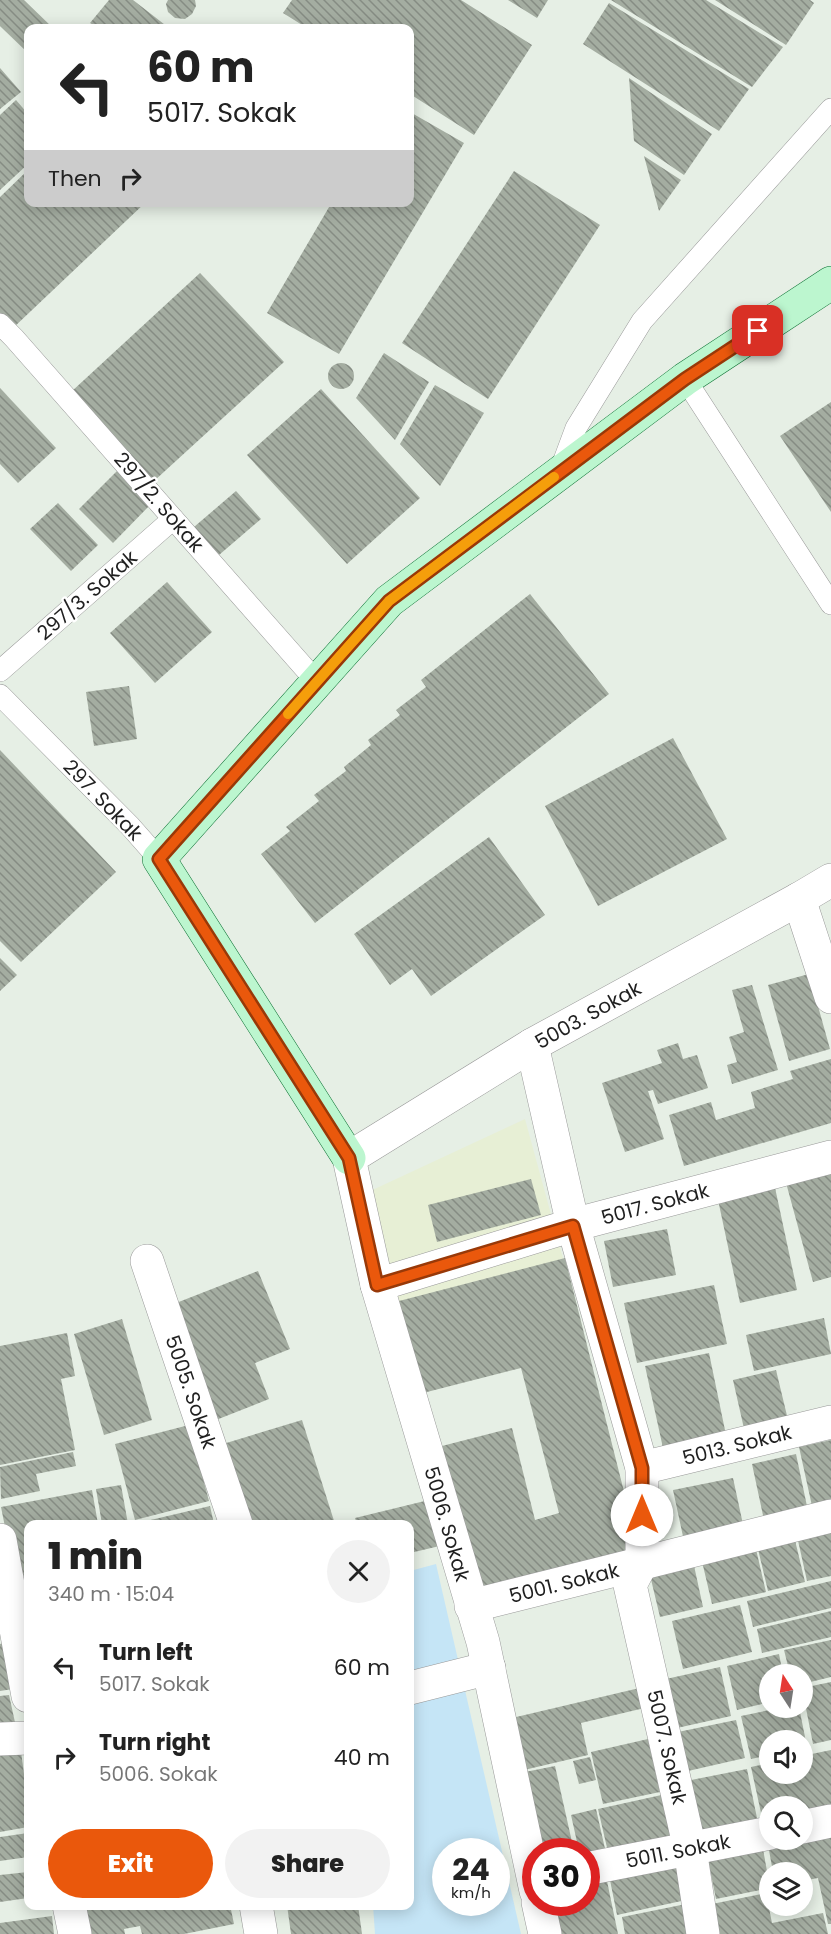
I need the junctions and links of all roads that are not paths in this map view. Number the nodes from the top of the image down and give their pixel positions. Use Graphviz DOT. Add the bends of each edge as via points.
graph roads {
  1 [pos="831,109"];
  2 [pos="831,283"];
  3 [pos="5,338"];
  4 [pos="685,379"];
  5 [pos="560,473"];
  6 [pos="173,519"];
  7 [pos="831,604"];
  8 [pos="0,672"];
  9 [pos="316,681"];
  10 [pos="0,695"];
  11 [pos="159,859"];
  12 [pos="831,880"];
  13 [pos="799,899"];
  14 [pos="831,997"];
  15 [pos="532,1045"];
  16 [pos="831,1157"];
  17 [pos="349,1158"];
  18 [pos="573,1226"];
  19 [pos="147,1261"];
  20 [pos="377,1285"];
  21 [pos="831,1422"];
  22 [pos="642,1468"];
  23 [pos="831,1516"];
  24 [pos="235,1520"];
  25 [pos="0,1540"];
  26 [pos="642,1563"];
  27 [pos="471,1606"];
  28 [pos="489,1668"];
  29 [pos="24,1674"];
  30 [pos="414,1687"];
  31 [pos="24,1738"];
  32 [pos="0,1739"];
  33 [pos="831,1821"];
  34 [pos="813,1825"];
  35 [pos="759,1835"];
  36 [pos="525,1838"];
  37 [pos="690,1849"];
  38 [pos="600,1866"];
  39 [pos="70,1910"];
  40 [pos="257,1910"];
  41 [pos="541,1916"];
  42 [pos="75,1934"];
  43 [pos="261,1934"];
  44 [pos="545,1934"];
  45 [pos="703,1934"];
  1 -- 5 [label="lane" via="642,321 576,428"];
  2 -- 4 [label="street"];
  3 -- 6 [label="lane, 297/2. Sokak"];
  4 -- 5 [label="street"];
  4 -- 7 [label="lane"];
  5 -- 9 [label="street" via="389,601"];
  6 -- 8 [label="lane, 297/3. Sokak"];
  6 -- 9 [label="lane, 297/2. Sokak"];
  9 -- 11 [label="street"];
  10 -- 11 [label="lane, 297. Sokak"];
  11 -- 17 [label="street, 297. Sokak"];
  12 -- 13 [label="street, 5003. Sokak"];
  13 -- 14 [label="street"];
  13 -- 15 [label="street, 5003. Sokak"];
  15 -- 17 [label="street, 5003. Sokak"];
  15 -- 18 [label="street"];
  16 -- 18 [label="street, 5017. Sokak"];
  17 -- 20 [label="street, 5006. Sokak"];
  18 -- 20 [label="street, 5017. Sokak"];
  18 -- 22 [label="street"];
  19 -- 24 [label="street, 5005. Sokak"];
  20 -- 27 [label="street, 5006. Sokak"];
  21 -- 22 [label="street, 5013. Sokak"];
  22 -- 26 [label="street"];
  23 -- 26 [label="street, 5001. Sokak"];
  25 -- 29 [label="street"];
  26 -- 27 [label="street, 5001. Sokak"];
  26 -- 37 [label="street, 5007. Sokak" via="630,1585"];
  27 -- 28 [label="street, 5006. Sokak"];
  28 -- 30 [label="street"];
  28 -- 36 [label="street, 5006. Sokak"];
  31 -- 32 [label="street"];
  33 -- 34 [label="street"];
  35 -- 37 [label="street, 5011. Sokak"];
  37 -- 38 [label="street, 5011. Sokak"];
  37 -- 45 [label="street, 5007. Sokak"];
  39 -- 42 [label="street"];
  40 -- 43 [label="street"];
  41 -- 44 [label="street, 5006. Sokak"];
}
